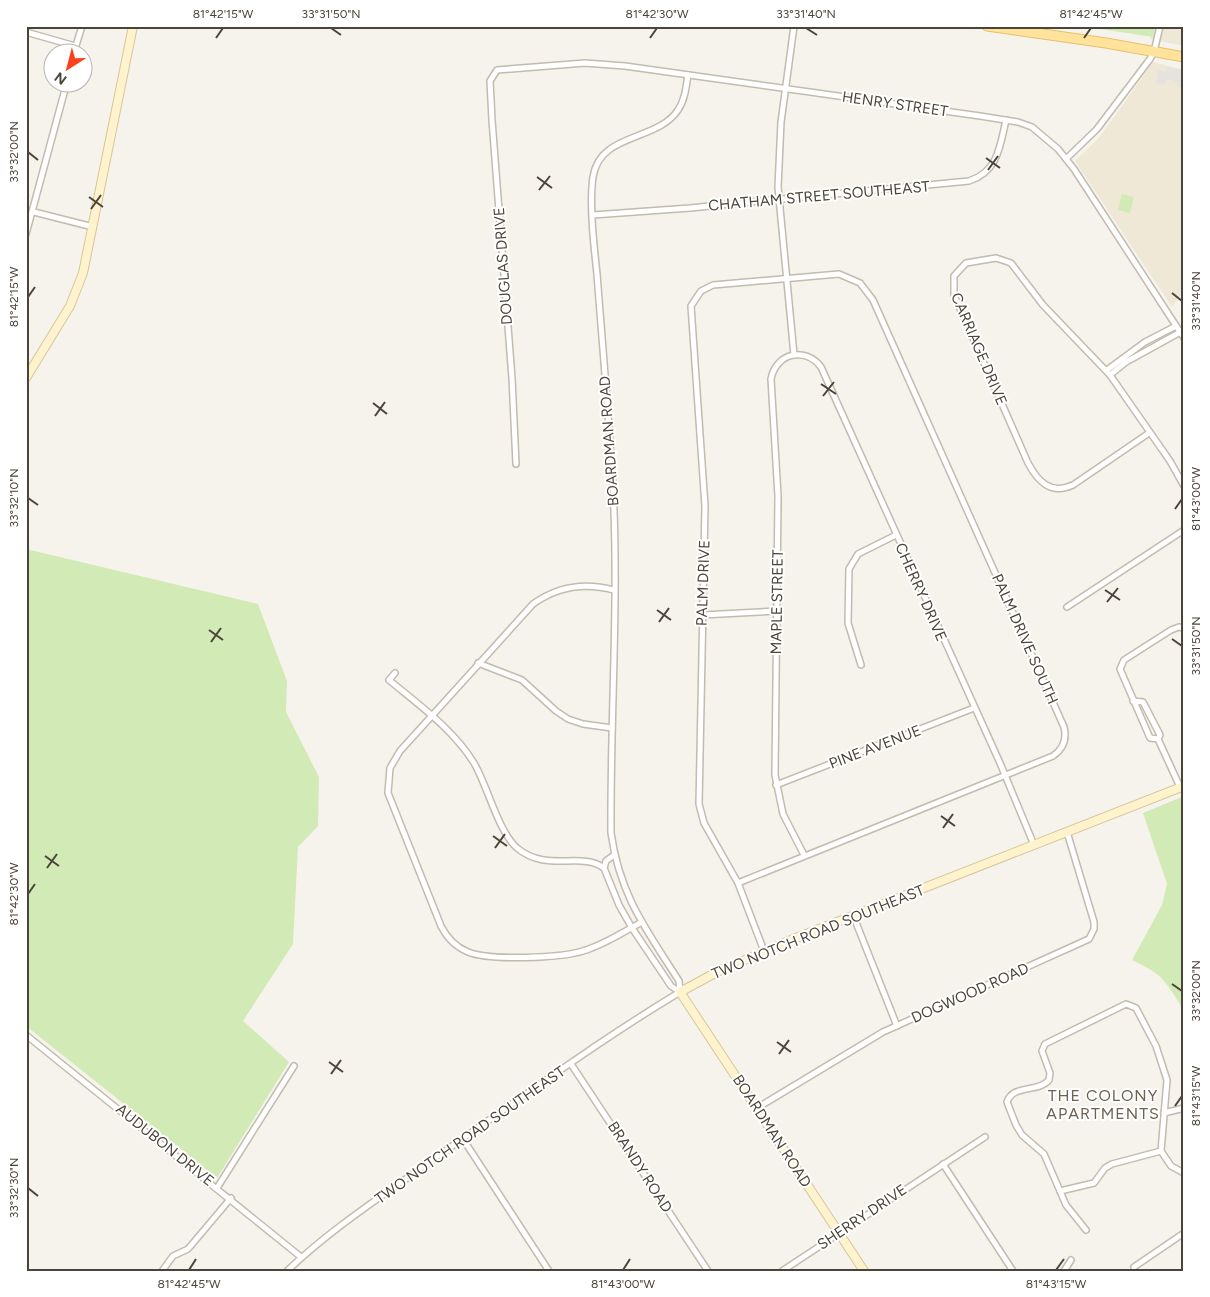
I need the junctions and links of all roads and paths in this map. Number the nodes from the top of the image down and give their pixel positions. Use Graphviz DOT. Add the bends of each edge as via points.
graph roads {
  1 [pos="82,26"];
  2 [pos="133,26"];
  3 [pos="794,26"];
  4 [pos="987,26"];
  5 [pos="1160,26"];
  6 [pos="26,32"];
  7 [pos="61,42"];
  8 [pos="76,42"];
  9 [pos="1154,52"];
  10 [pos="1184,57"];
  11 [pos="497,70"];
  12 [pos="688,75"];
  13 [pos="786,89"];
  14 [pos="64,92"];
  15 [pos="1006,120"];
  16 [pos="1066,159"];
  17 [pos="779,200"];
  18 [pos="34,212"];
  19 [pos="593,215"];
  20 [pos="93,227"];
  21 [pos="26,234"];
  22 [pos="786,279"];
  23 [pos="1176,326"];
  24 [pos="1182,331"];
  25 [pos="1184,338"];
  26 [pos="794,354"];
  27 [pos="1108,373"];
  28 [pos="26,378"];
  29 [pos="1149,433"];
  30 [pos="516,464"];
  31 [pos="1184,486"];
  32 [pos="1184,530"];
  33 [pos="896,535"];
  34 [pos="614,590"];
  35 [pos="1067,607"];
  36 [pos="777,611"];
  37 [pos="702,615"];
  38 [pos="1184,628"];
  39 [pos="478,663"];
  40 [pos="861,666"];
  41 [pos="395,673"];
  42 [pos="1133,701"];
  43 [pos="974,708"];
  44 [pos="431,716"];
  45 [pos="612,728"];
  46 [pos="1158,739"];
  47 [pos="1006,776"];
  48 [pos="776,786"];
  49 [pos="1182,787"];
  50 [pos="1068,832"];
  51 [pos="1034,845"];
  52 [pos="614,855"];
  53 [pos="804,855"];
  54 [pos="604,868"];
  55 [pos="738,883"];
  56 [pos="853,915"];
  57 [pos="642,922"];
  58 [pos="632,928"];
  59 [pos="764,951"];
  60 [pos="680,992"];
  61 [pos="897,1026"];
  62 [pos="26,1035"];
  63 [pos="571,1064"];
  64 [pos="294,1066"];
  65 [pos="757,1108"];
  66 [pos="1184,1108"];
  67 [pos="1164,1114"];
  68 [pos="985,1137"];
  69 [pos="463,1139"];
  70 [pos="1160,1151"];
  71 [pos="943,1164"];
  72 [pos="1184,1173"];
  73 [pos="218,1188"];
  74 [pos="1060,1191"];
  75 [pos="231,1198"];
  76 [pos="1086,1230"];
  77 [pos="838,1233"];
  78 [pos="1184,1233"];
  79 [pos="301,1257"];
  80 [pos="1071,1260"];
  81 [pos="1134,1267"];
  82 [pos="162,1271"];
  83 [pos="287,1271"];
  84 [pos="549,1271"];
  85 [pos="708,1271"];
  86 [pos="782,1271"];
  87 [pos="864,1271"];
  88 [pos="1013,1271"];
  89 [pos="1064,1271"];
  1 -- 8 [label="street"];
  2 -- 20 [label="street"];
  3 -- 13 [label="street"];
  4 -- 9 [label="main road"];
  5 -- 9 [label="street"];
  6 -- 7 [label="street"];
  9 -- 10 [label="main road"];
  9 -- 16 [label="street" via="1097,129"];
  11 -- 12 [label="street, HENRY STREET" via="598,63"];
  11 -- 30 [label="street, DOUGLAS DRIVE" via="490,81"];
  12 -- 13 [label="street, HENRY STREET"];
  12 -- 19 [label="street, BOARDMAN ROAD" via="681,106 670,119 648,132 615,144 599,161 593,178"];
  13 -- 15 [label="street, HENRY STREET"];
  13 -- 17 [label="street" via="779,144"];
  14 -- 18 [label="street"];
  15 -- 16 [label="street, HENRY STREET" via="1038,131"];
  15 -- 17 [label="street, CHATHAM STREET SOUTHEAST" via="996,161 974,179"];
  16 -- 23 [label="street, HENRY STREET"];
  17 -- 19 [label="street, CHATHAM STREET SOUTHEAST"];
  17 -- 22 [label="street"];
  18 -- 20 [label="street"];
  18 -- 21 [label="street"];
  19 -- 34 [label="street, BOARDMAN ROAD" via="612,477"];
  20 -- 28 [label="street" via="75,296"];
  22 -- 26 [label="street"];
  22 -- 37 [label="street, PALM DRIVE" via="713,285 701,291 691,306 705,506"];
  22 -- 47 [label="street, PALM DRIVE SOUTH" via="844,275 860,283 871,295 1064,727 1064,744 1057,754"];
  23 -- 24 [label="street, HENRY STREET"];
  23 -- 27 [label="street" via="1146,342"];
  24 -- 25 [label="street, HENRY STREET"];
  24 -- 27 [label="street"];
  26 -- 33 [label="street, CHERRY DRIVE" via="812,358 821,367"];
  26 -- 36 [label="street, MAPLE STREET" via="778,363 771,379 778,496"];
  27 -- 29 [label="street, CARRIAGE DRIVE"];
  27 -- 29 [label="street, CARRIAGE DRIVE" via="1043,306 1008,260 970,261 956,272 954,295 1028,463 1042,483 1059,489 1073,485"];
  29 -- 31 [label="street, CARRIAGE DRIVE"];
  32 -- 35 [label="street"];
  33 -- 40 [label="street" via="858,554 849,569 848,623"];
  33 -- 43 [label="street, CHERRY DRIVE"];
  34 -- 39 [label="street" via="581,586 550,593 533,604"];
  34 -- 45 [label="street, BOARDMAN ROAD"];
  36 -- 37 [label="street"];
  36 -- 48 [label="street, MAPLE STREET"];
  37 -- 55 [label="street, PALM DRIVE" via="699,804 704,823"];
  38 -- 42 [label="street" via="1171,630 1120,664"];
  39 -- 44 [label="street"];
  39 -- 45 [label="street" via="522,680 568,719"];
  41 -- 44 [label="street" via="389,680"];
  42 -- 46 [label="street" via="1150,738"];
  42 -- 46 [label="street" via="1143,702 1160,735"];
  43 -- 47 [label="street, CHERRY DRIVE"];
  43 -- 48 [label="street, PINE AVENUE"];
  44 -- 54 [label="street" via="472,760 504,832 516,847 539,860 593,863"];
  44 -- 58 [label="street" via="396,756 389,774 388,793 447,937 462,949 479,955 554,956 591,948"];
  45 -- 52 [label="street, BOARDMAN ROAD" via="611,833"];
  46 -- 49 [label="street"];
  47 -- 51 [label="street, CHERRY DRIVE"];
  47 -- 53 [label="street, PALM DRIVE SOUTH"];
  48 -- 53 [label="street, MAPLE STREET" via="787,825"];
  49 -- 50 [label="street, TWO NOTCH ROAD SOUTHEAST"];
  50 -- 51 [label="street, TWO NOTCH ROAD SOUTHEAST"];
  50 -- 61 [label="street, DOGWOOD ROAD" via="1094,922 1089,939"];
  51 -- 56 [label="street, TWO NOTCH ROAD SOUTHEAST"];
  52 -- 54 [label="street" via="606,861"];
  52 -- 57 [label="street, BOARDMAN ROAD" via="625,892"];
  53 -- 55 [label="street, PALM DRIVE SOUTH"];
  54 -- 58 [label="street, BOARDMAN ROAD"];
  55 -- 59 [label="street, PALM DRIVE"];
  56 -- 59 [label="street, TWO NOTCH ROAD SOUTHEAST"];
  56 -- 61 [label="street"];
  57 -- 58 [label="street"];
  57 -- 60 [label="street, BOARDMAN ROAD" via="679,981"];
  58 -- 60 [label="street, BOARDMAN ROAD" via="671,986"];
  59 -- 60 [label="street, TWO NOTCH ROAD SOUTHEAST"];
  60 -- 63 [label="street, TWO NOTCH ROAD SOUTHEAST"];
  60 -- 65 [label="street, BOARDMAN ROAD"];
  61 -- 65 [label="street, DOGWOOD ROAD"];
  62 -- 73 [label="street, AUDUBON DRIVE"];
  63 -- 69 [label="street, TWO NOTCH ROAD SOUTHEAST"];
  63 -- 85 [label="street, BRANDY ROAD"];
  64 -- 73 [label="street"];
  65 -- 77 [label="street, BOARDMAN ROAD"];
  66 -- 67 [label="street"];
  67 -- 70 [label="street"];
  67 -- 74 [label="street" via="1168,1080 1156,1046 1134,1006 1123,1006 1045,1044 1042,1051 1050,1080 1010,1095 1007,1102 1019,1130 1044,1154"];
  68 -- 71 [label="street, SHERRY DRIVE"];
  69 -- 79 [label="street, TWO NOTCH ROAD SOUTHEAST"];
  69 -- 84 [label="street"];
  70 -- 72 [label="street" via="1171,1166"];
  70 -- 74 [label="street" via="1112,1164 1094,1183"];
  71 -- 77 [label="street, SHERRY DRIVE"];
  71 -- 88 [label="street"];
  73 -- 75 [label="street, AUDUBON DRIVE"];
  74 -- 76 [label="street" via="1069,1210"];
  75 -- 79 [label="street, AUDUBON DRIVE"];
  75 -- 82 [label="street" via="188,1249 174,1256"];
  77 -- 86 [label="street, SHERRY DRIVE"];
  77 -- 87 [label="street, BOARDMAN ROAD"];
  78 -- 81 [label="street"];
  79 -- 83 [label="street, TWO NOTCH ROAD SOUTHEAST"];
  80 -- 89 [label="street"];
}
